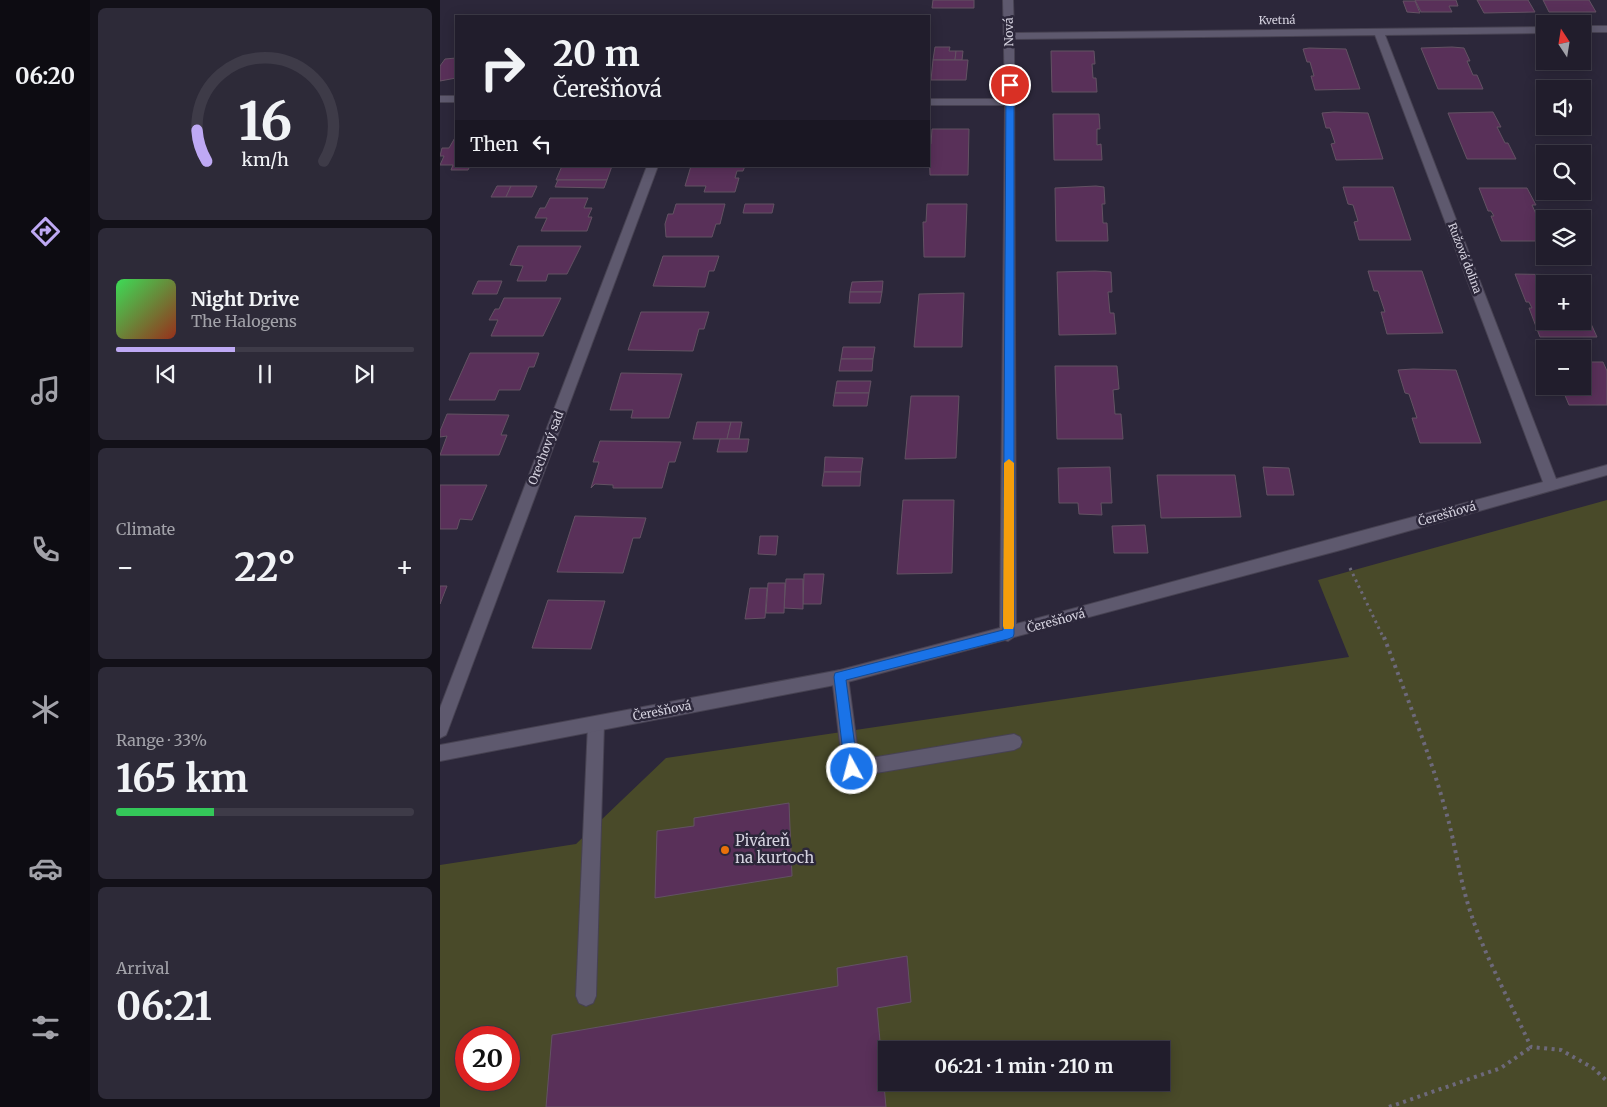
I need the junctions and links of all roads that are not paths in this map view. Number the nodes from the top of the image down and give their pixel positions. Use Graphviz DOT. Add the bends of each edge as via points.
graph roads {
  1 [pos="1008,0"];
  2 [pos="1591,29"];
  3 [pos="1607,29"];
  4 [pos="1536,30"];
  5 [pos="1379,32"];
  6 [pos="1010,36"];
  7 [pos="440,99"];
  8 [pos="455,99"];
  9 [pos="930,102"];
  10 [pos="1010,102"];
  11 [pos="653,167"];
  12 [pos="1607,470"];
  13 [pos="1551,484"];
  14 [pos="1008,634"];
  15 [pos="840,677"];
  16 [pos="596,724"];
  17 [pos="440,730"];
  18 [pos="1014,742"];
  19 [pos="440,754"];
  20 [pos="586,996"];
  1 -- 6 [label="street, Nová"];
  2 -- 3 [label="street"];
  4 -- 5 [label="street, Kvetná"];
  5 -- 6 [label="street, Kvetná"];
  5 -- 13 [label="street, Ružová dolina"];
  6 -- 10 [label="street, Nová"];
  7 -- 8 [label="street"];
  9 -- 10 [label="street"];
  10 -- 14 [label="street, Nová"];
  11 -- 17 [label="street, Orechový sad"];
  12 -- 13 [label="street, Čerešňová"];
  13 -- 14 [label="street, Čerešňová"];
  14 -- 15 [label="street, Čerešňová"];
  15 -- 16 [label="street, Čerešňová"];
  15 -- 18 [label="street" via="852,769"];
  16 -- 19 [label="street, Čerešňová"];
  16 -- 20 [label="street"];
}
